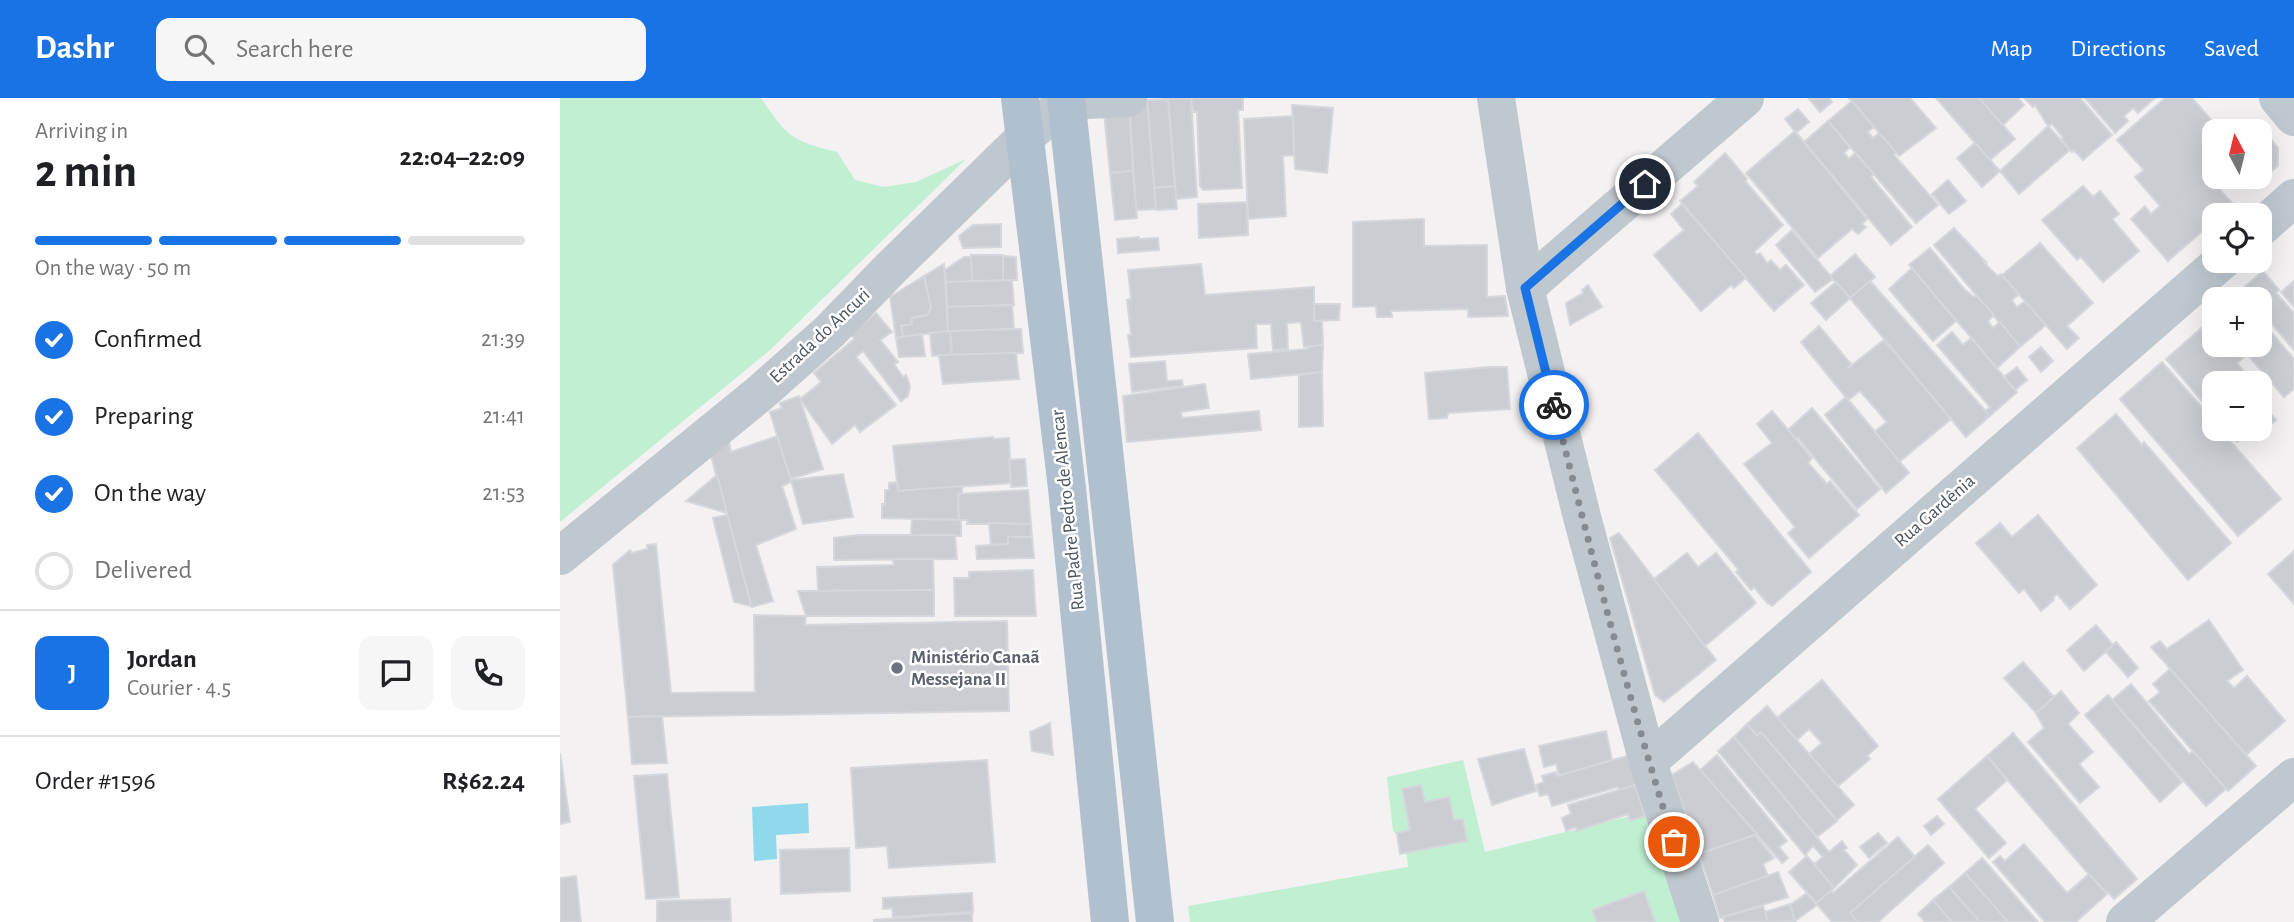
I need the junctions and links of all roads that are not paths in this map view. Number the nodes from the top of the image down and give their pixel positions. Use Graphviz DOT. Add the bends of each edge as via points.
graph roads {
  1 [pos="1020,98"];
  2 [pos="1128,98"];
  3 [pos="1496,98"];
  4 [pos="1745,98"];
  5 [pos="2278,98"];
  6 [pos="1066,100"];
  7 [pos="2294,117"];
  8 [pos="1024,138"];
  9 [pos="2294,198"];
  10 [pos="2272,217"];
  11 [pos="2208,273"];
  12 [pos="1525,288"];
  13 [pos="560,556"];
  14 [pos="1648,762"];
  15 [pos="2294,777"];
  16 [pos="1110,922"];
  17 [pos="1155,922"];
  18 [pos="1700,922"];
  19 [pos="2125,922"];
  1 -- 8 [label="main road, Rua Padre Pedro de Alencar"];
  2 -- 6 [label="street"];
  3 -- 12 [label="street"];
  4 -- 12 [label="street"];
  5 -- 7 [label="street"];
  6 -- 8 [label="street, Estrada do Ancuri"];
  6 -- 17 [label="main road"];
  8 -- 13 [label="street, Estrada do Ancuri" via="829,332"];
  8 -- 16 [label="main road, Rua Padre Pedro de Alencar" via="1070,515"];
  9 -- 10 [label="street"];
  11 -- 14 [label="street, Rua Gardênia"];
  12 -- 14 [label="street"];
  14 -- 18 [label="street"];
  15 -- 19 [label="street"];
}
